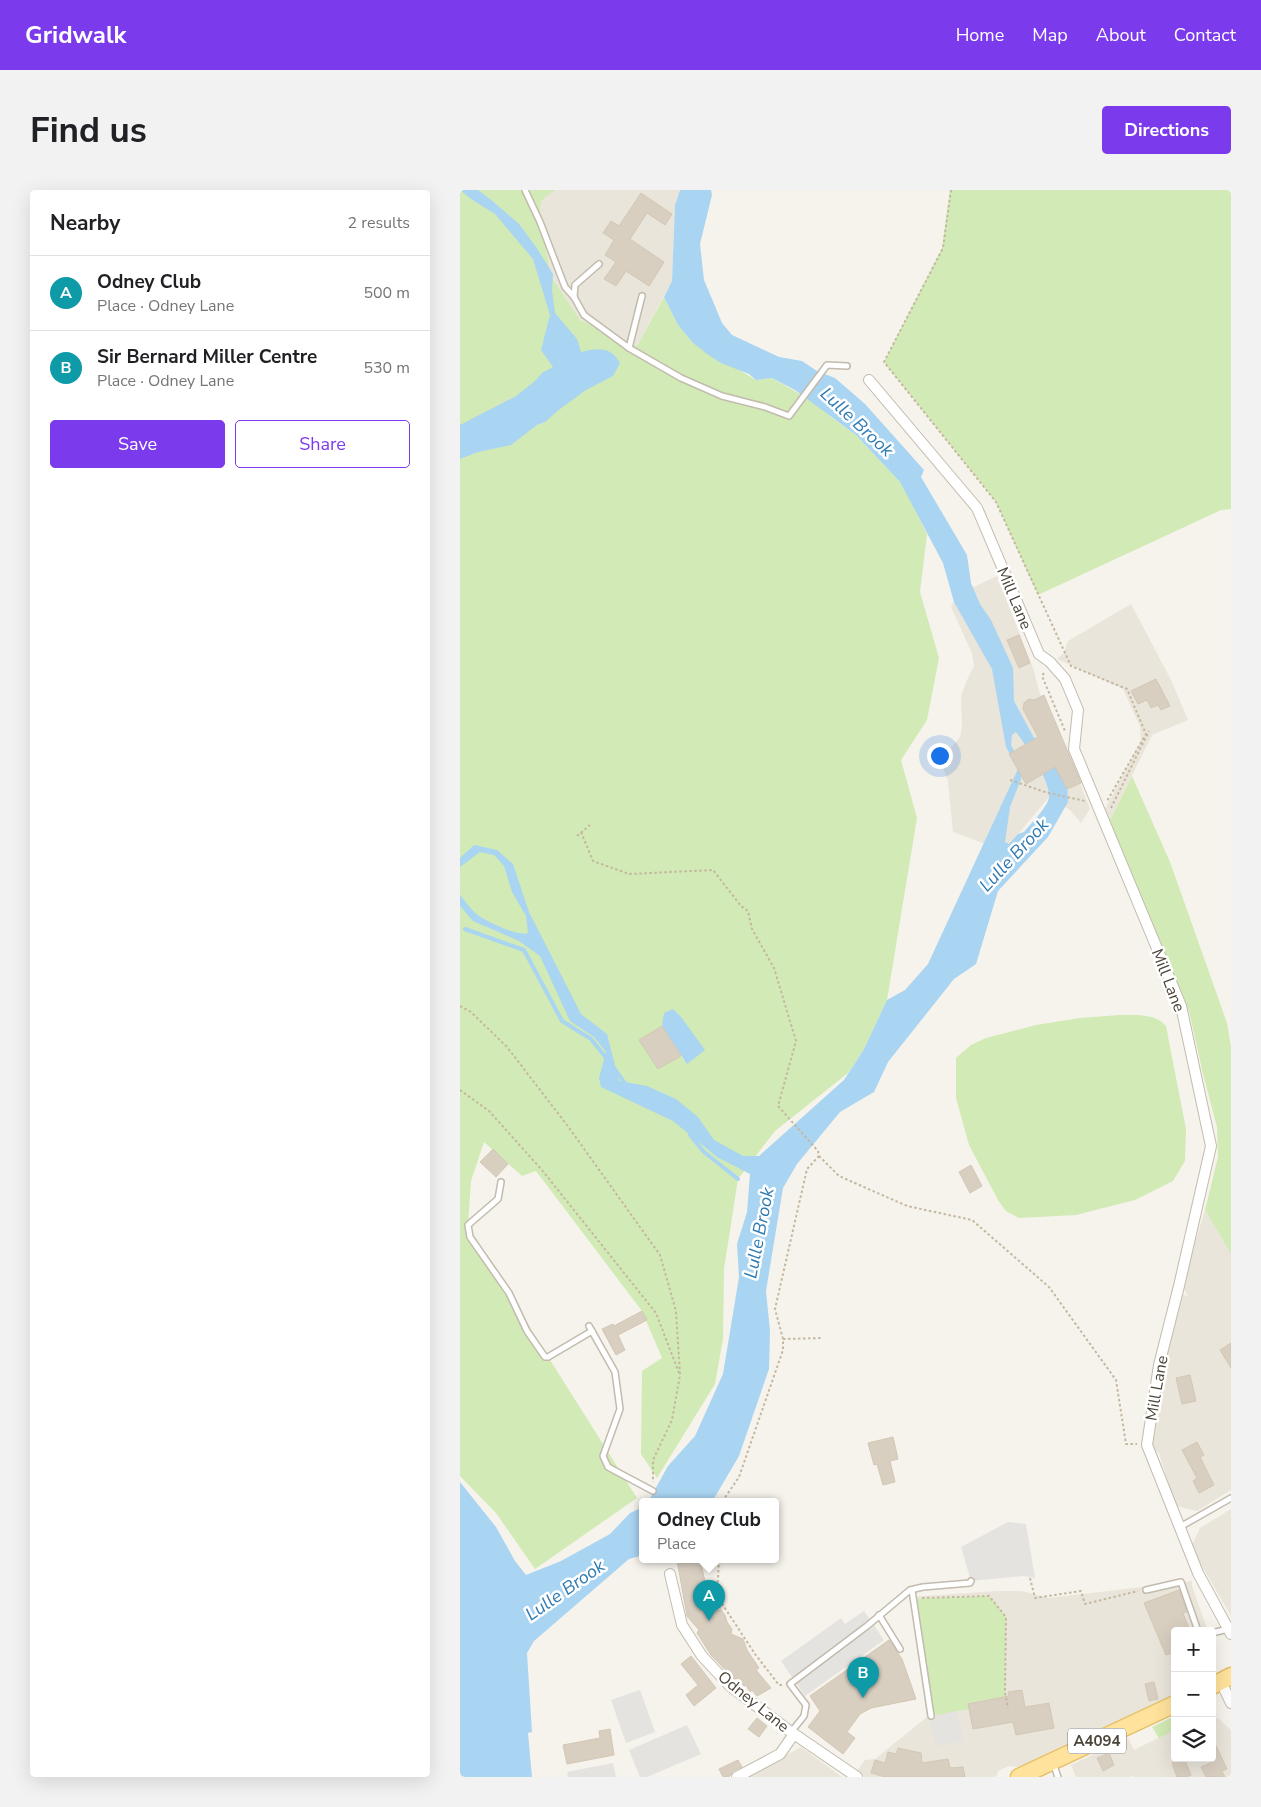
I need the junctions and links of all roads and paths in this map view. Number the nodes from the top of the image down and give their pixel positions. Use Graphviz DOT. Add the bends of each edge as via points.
graph roads {
  1 [pos="525,190"];
  2 [pos="951,190"];
  3 [pos="599,264"];
  4 [pos="642,296"];
  5 [pos="574,297"];
  6 [pos="629,348"];
  7 [pos="847,366"];
  8 [pos="869,380"];
  9 [pos="1050,662"];
  10 [pos="1149,731"];
  11 [pos="1074,749"];
  12 [pos="1010,780"];
  13 [pos="1073,799"];
  14 [pos="1103,817"];
  15 [pos="590,825"];
  16 [pos="581,832"];
  17 [pos="577,836"];
  18 [pos="460,1006"];
  19 [pos="460,1090"];
  20 [pos="819,1156"];
  21 [pos="501,1182"];
  22 [pos="823,1338"];
  23 [pos="783,1339"];
  24 [pos="680,1375"];
  25 [pos="1147,1445"];
  26 [pos="653,1491"];
  27 [pos="725,1498"];
  28 [pos="1231,1498"];
  29 [pos="1179,1528"];
  30 [pos="719,1563"];
  31 [pos="670,1574"];
  32 [pos="1030,1578"];
  33 [pos="971,1581"];
  34 [pos="912,1590"];
  35 [pos="1146,1590"];
  36 [pos="913,1599"];
  37 [pos="879,1616"];
  38 [pos="1197,1627"];
  39 [pos="1229,1632"];
  40 [pos="1216,1634"];
  41 [pos="900,1649"];
  42 [pos="1221,1681"];
  43 [pos="790,1684"];
  44 [pos="1231,1703"];
  45 [pos="1171,1706"];
  46 [pos="1008,1708"];
  47 [pos="931,1716"];
  48 [pos="793,1733"];
  49 [pos="1055,1770"];
  50 [pos="1025,1776"];
  51 [pos="737,1777"];
  52 [pos="857,1777"];
  1 -- 5 [label="lane" via="565,287"];
  2 -- 14 [label="path" via="943,248 884,362 996,502 1071,666 1127,689 1146,734"];
  3 -- 5 [label="lane" via="576,285"];
  4 -- 6 [label="lane"];
  5 -- 6 [label="lane" via="584,315"];
  6 -- 7 [label="lane" via="681,378 722,396 788,416 827,365"];
  8 -- 9 [label="street, Mill Lane" via="977,508 1039,654"];
  9 -- 11 [label="street, Mill Lane" via="1065,679 1078,710"];
  9 -- 11 [label="path" via="1042,676"];
  10 -- 14 [label="path"];
  11 -- 14 [label="street, Mill Lane"];
  12 -- 13 [label="path"];
  14 -- 25 [label="street, Mill Lane" via="1181,1006 1211,1146 1159,1365"];
  15 -- 16 [label="path"];
  16 -- 17 [label="path"];
  16 -- 20 [label="path" via="593,861 629,874 713,870 748,911 752,930 774,968 796,1041 778,1106 813,1144"];
  18 -- 24 [label="path" via="471,1012 507,1046 660,1256 676,1311"];
  19 -- 24 [label="path" via="489,1111 542,1170 656,1313"];
  20 -- 23 [label="path" via="807,1169 775,1309"];
  20 -- 25 [label="path" via="839,1176 907,1206 972,1220 1049,1286 1116,1380 1126,1444"];
  21 -- 26 [label="lane" via="498,1198 468,1225 470,1237 509,1293 544,1357 591,1329 615,1372 620,1409 603,1456 608,1467"];
  22 -- 23 [label="path"];
  23 -- 27 [label="path" via="778,1366 739,1477"];
  24 -- 26 [label="path" via="672,1420 653,1460"];
  25 -- 29 [label="street, Mill Lane"];
  28 -- 29 [label="lane"];
  29 -- 39 [label="street, Mill Lane"];
  30 -- 43 [label="path" via="717,1596 780,1685"];
  31 -- 48 [label="street, Odney Lane" via="682,1625 702,1656 730,1686"];
  32 -- 35 [label="path" via="1035,1598 1081,1591 1085,1604"];
  33 -- 34 [label="lane"];
  34 -- 36 [label="lane"];
  34 -- 37 [label="lane"];
  35 -- 38 [label="lane" via="1181,1582"];
  36 -- 46 [label="path" via="989,1596 1006,1617 1005,1692"];
  36 -- 47 [label="lane"];
  37 -- 41 [label="lane"];
  37 -- 43 [label="lane"];
  39 -- 40 [label="lane"];
  42 -- 44 [label="street"];
  43 -- 48 [label="lane" via="806,1705 804,1716"];
  45 -- 49 [label="main road, A4094"];
  48 -- 51 [label="street" via="780,1754"];
  48 -- 52 [label="street, Odney Lane"];
  49 -- 50 [label="main road, A4094"];
}
